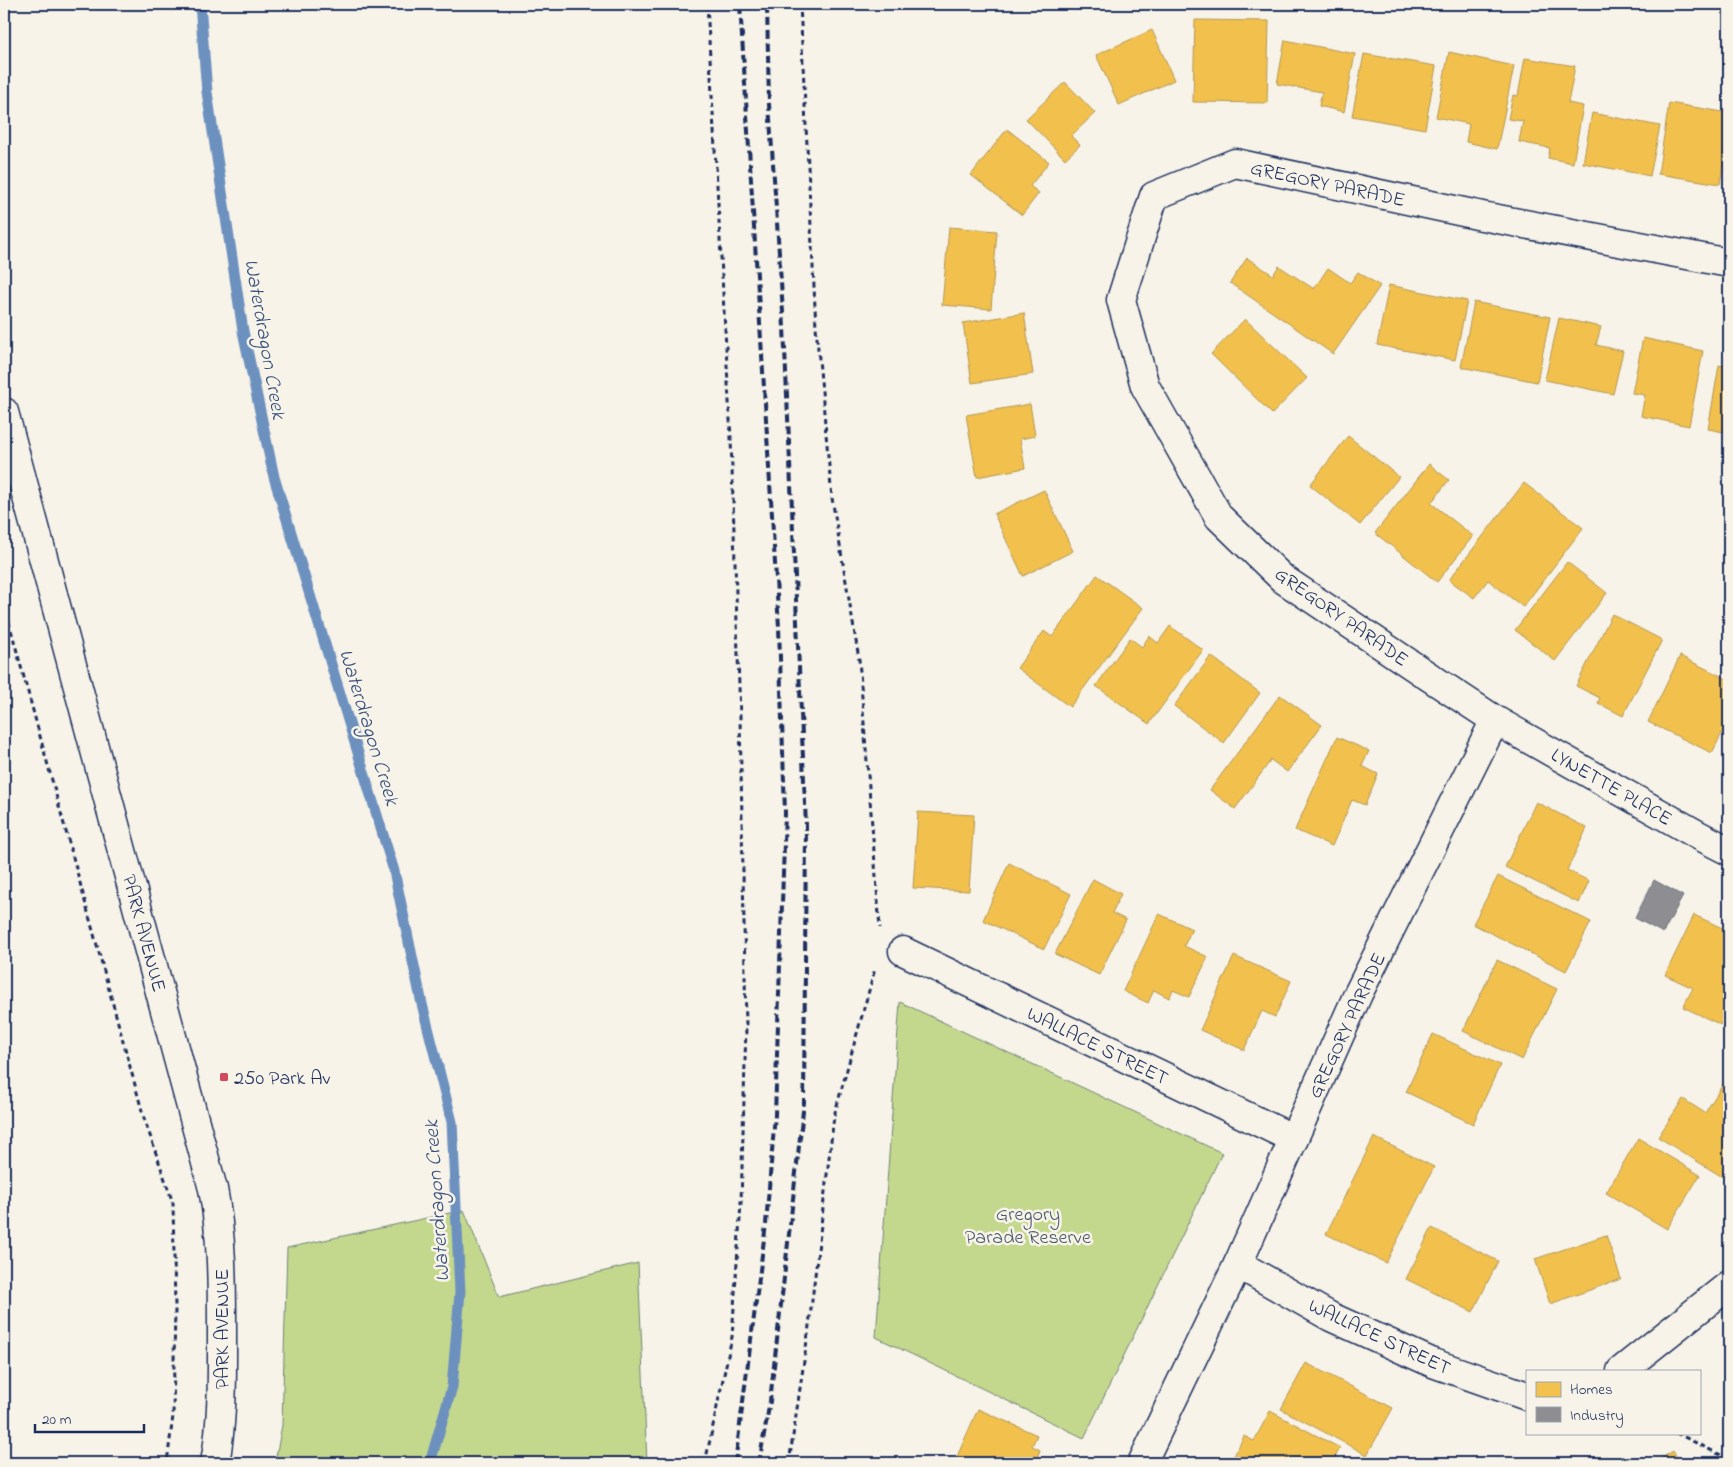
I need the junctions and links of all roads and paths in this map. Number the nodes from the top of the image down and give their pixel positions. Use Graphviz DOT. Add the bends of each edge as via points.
graph roads {
  1 [pos="707,4"];
  2 [pos="800,4"];
  3 [pos="1729,263"];
  4 [pos="4,412"];
  5 [pos="4,604"];
  6 [pos="1495,720"];
  7 [pos="1729,851"];
  8 [pos="892,946"];
  9 [pos="1294,1139"];
  10 [pos="1238,1264"];
  11 [pos="1729,1285"];
  12 [pos="1622,1370"];
  13 [pos="1526,1396"];
  14 [pos="1678,1434"];
  15 [pos="1729,1459"];
  16 [pos="167,1463"];
  17 [pos="215,1463"];
  18 [pos="704,1463"];
  19 [pos="789,1463"];
  20 [pos="1142,1463"];
  1 -- 18 [label="path" via="731,438 746,1027 741,1203 732,1337"];
  2 -- 8 [label="path" via="816,327 832,498 859,659"];
  3 -- 6 [label="street, GREGORY PARADE" via="1235,164 1154,196 1121,300 1146,386 1219,516 1283,579"];
  4 -- 17 [label="street, PARK AVENUE" via="215,1197 222,1253 222,1380"];
  5 -- 16 [label="path" via="144,1118 173,1203 173,1416"];
  6 -- 7 [label="street, LYNETTE PLACE"];
  6 -- 9 [label="street, GREGORY PARADE" via="1358,994"];
  8 -- 9 [label="street, WALLACE STREET"];
  8 -- 19 [label="path" via="873,978 834,1116"];
  9 -- 10 [label="street, GREGORY PARADE"];
  10 -- 13 [label="street, WALLACE STREET" via="1330,1317 1433,1363"];
  10 -- 20 [label="street, GREGORY PARADE"];
  11 -- 12 [label="street"];
  14 -- 15 [label="path"];
}
